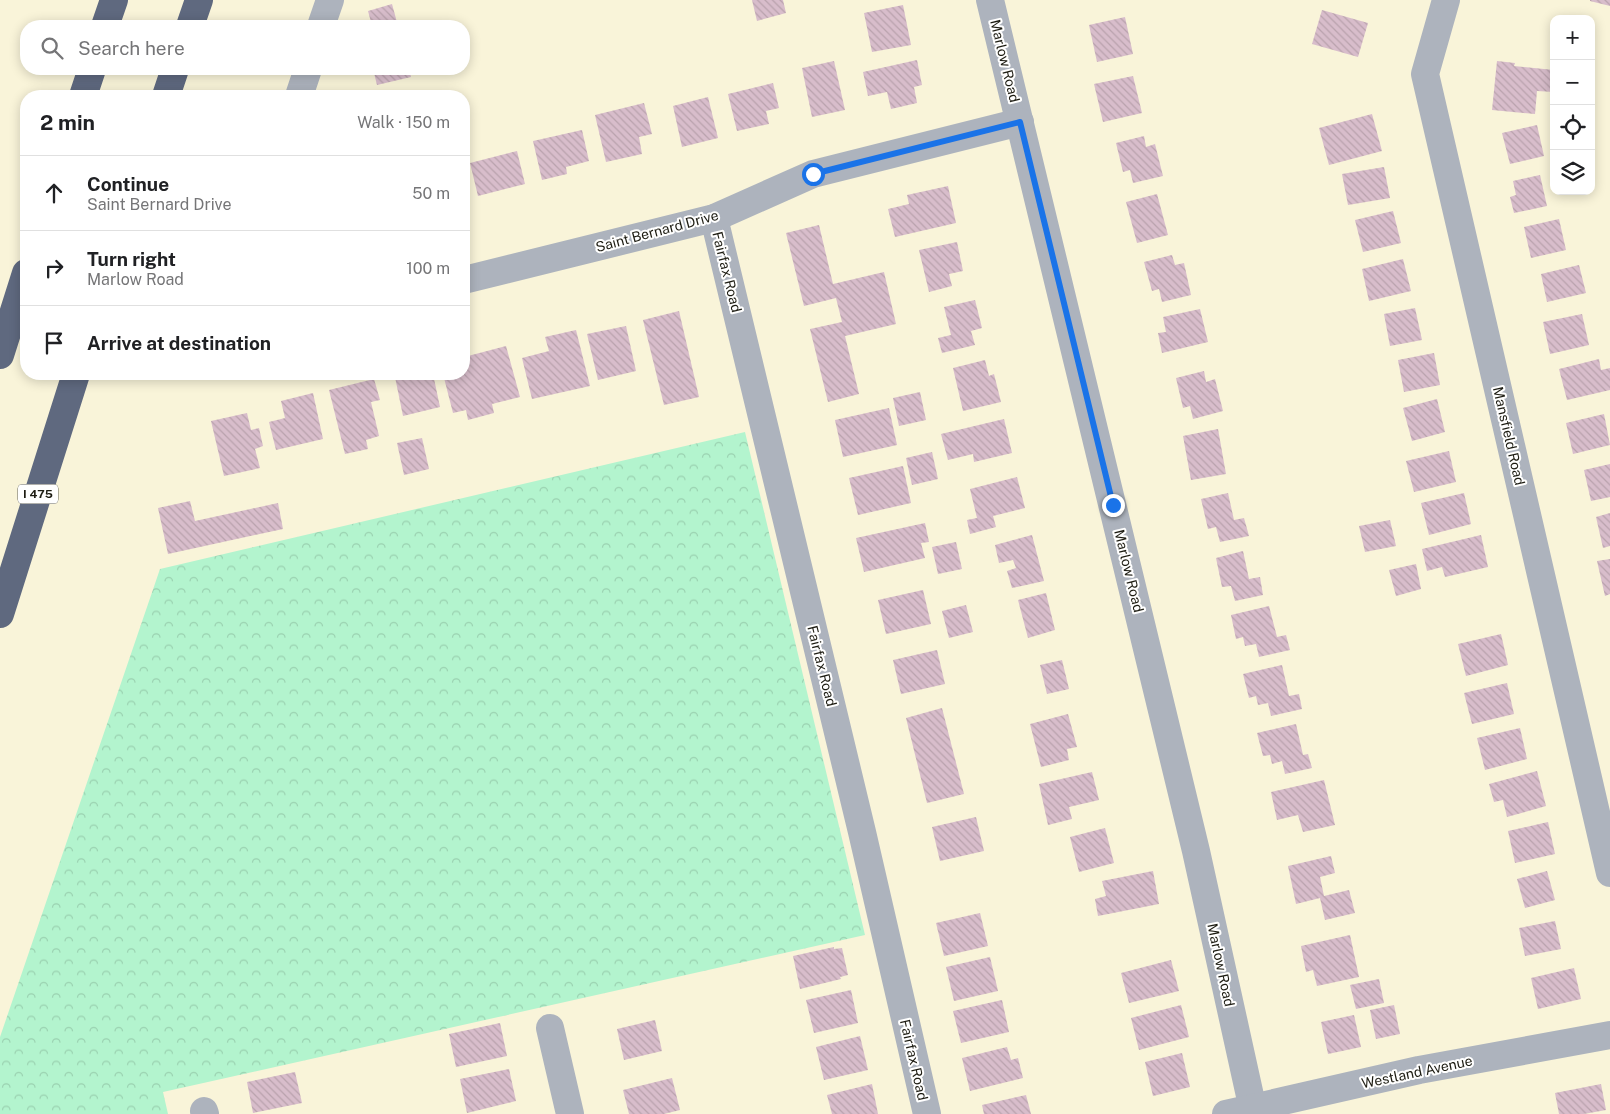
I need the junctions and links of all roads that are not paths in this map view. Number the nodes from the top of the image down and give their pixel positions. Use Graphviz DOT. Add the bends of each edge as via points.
graph roads {
  1 [pos="114,0"];
  2 [pos="199,0"];
  3 [pos="330,0"];
  4 [pos="990,0"];
  5 [pos="1446,0"];
  6 [pos="108,20"];
  7 [pos="192,20"];
  8 [pos="324,20"];
  9 [pos="90,75"];
  10 [pos="173,75"];
  11 [pos="306,75"];
  12 [pos="85,90"];
  13 [pos="168,90"];
  14 [pos="301,90"];
  15 [pos="1020,122"];
  16 [pos="714,218"];
  17 [pos="470,279"];
  18 [pos="20,292"];
  19 [pos="0,355"];
  20 [pos="74,380"];
  21 [pos="0,614"];
  22 [pos="1610,873"];
  23 [pos="550,1028"];
  24 [pos="1610,1035"];
  25 [pos="1253,1111"];
  26 [pos="570,1114"];
  27 [pos="927,1114"];
  28 [pos="1226,1114"];
  1 -- 6 [label="highway"];
  2 -- 7 [label="highway"];
  3 -- 8 [label="street"];
  4 -- 15 [label="street, Marlow Road"];
  5 -- 22 [label="street, Mansfield Road" via="1425,74"];
  9 -- 12 [label="highway"];
  10 -- 13 [label="highway"];
  11 -- 14 [label="street"];
  15 -- 16 [label="street, Saint Bernard Drive" via="813,174"];
  15 -- 25 [label="street, Marlow Road" via="1196,851"];
  16 -- 17 [label="street, Saint Bernard Drive"];
  16 -- 27 [label="street, Fairfax Road"];
  18 -- 19 [label="highway"];
  20 -- 21 [label="highway, I 475"];
  23 -- 26 [label="street"];
  24 -- 25 [label="street, Westland Avenue" via="1419,1070"];
  25 -- 28 [label="street, Westland Avenue"];
}
